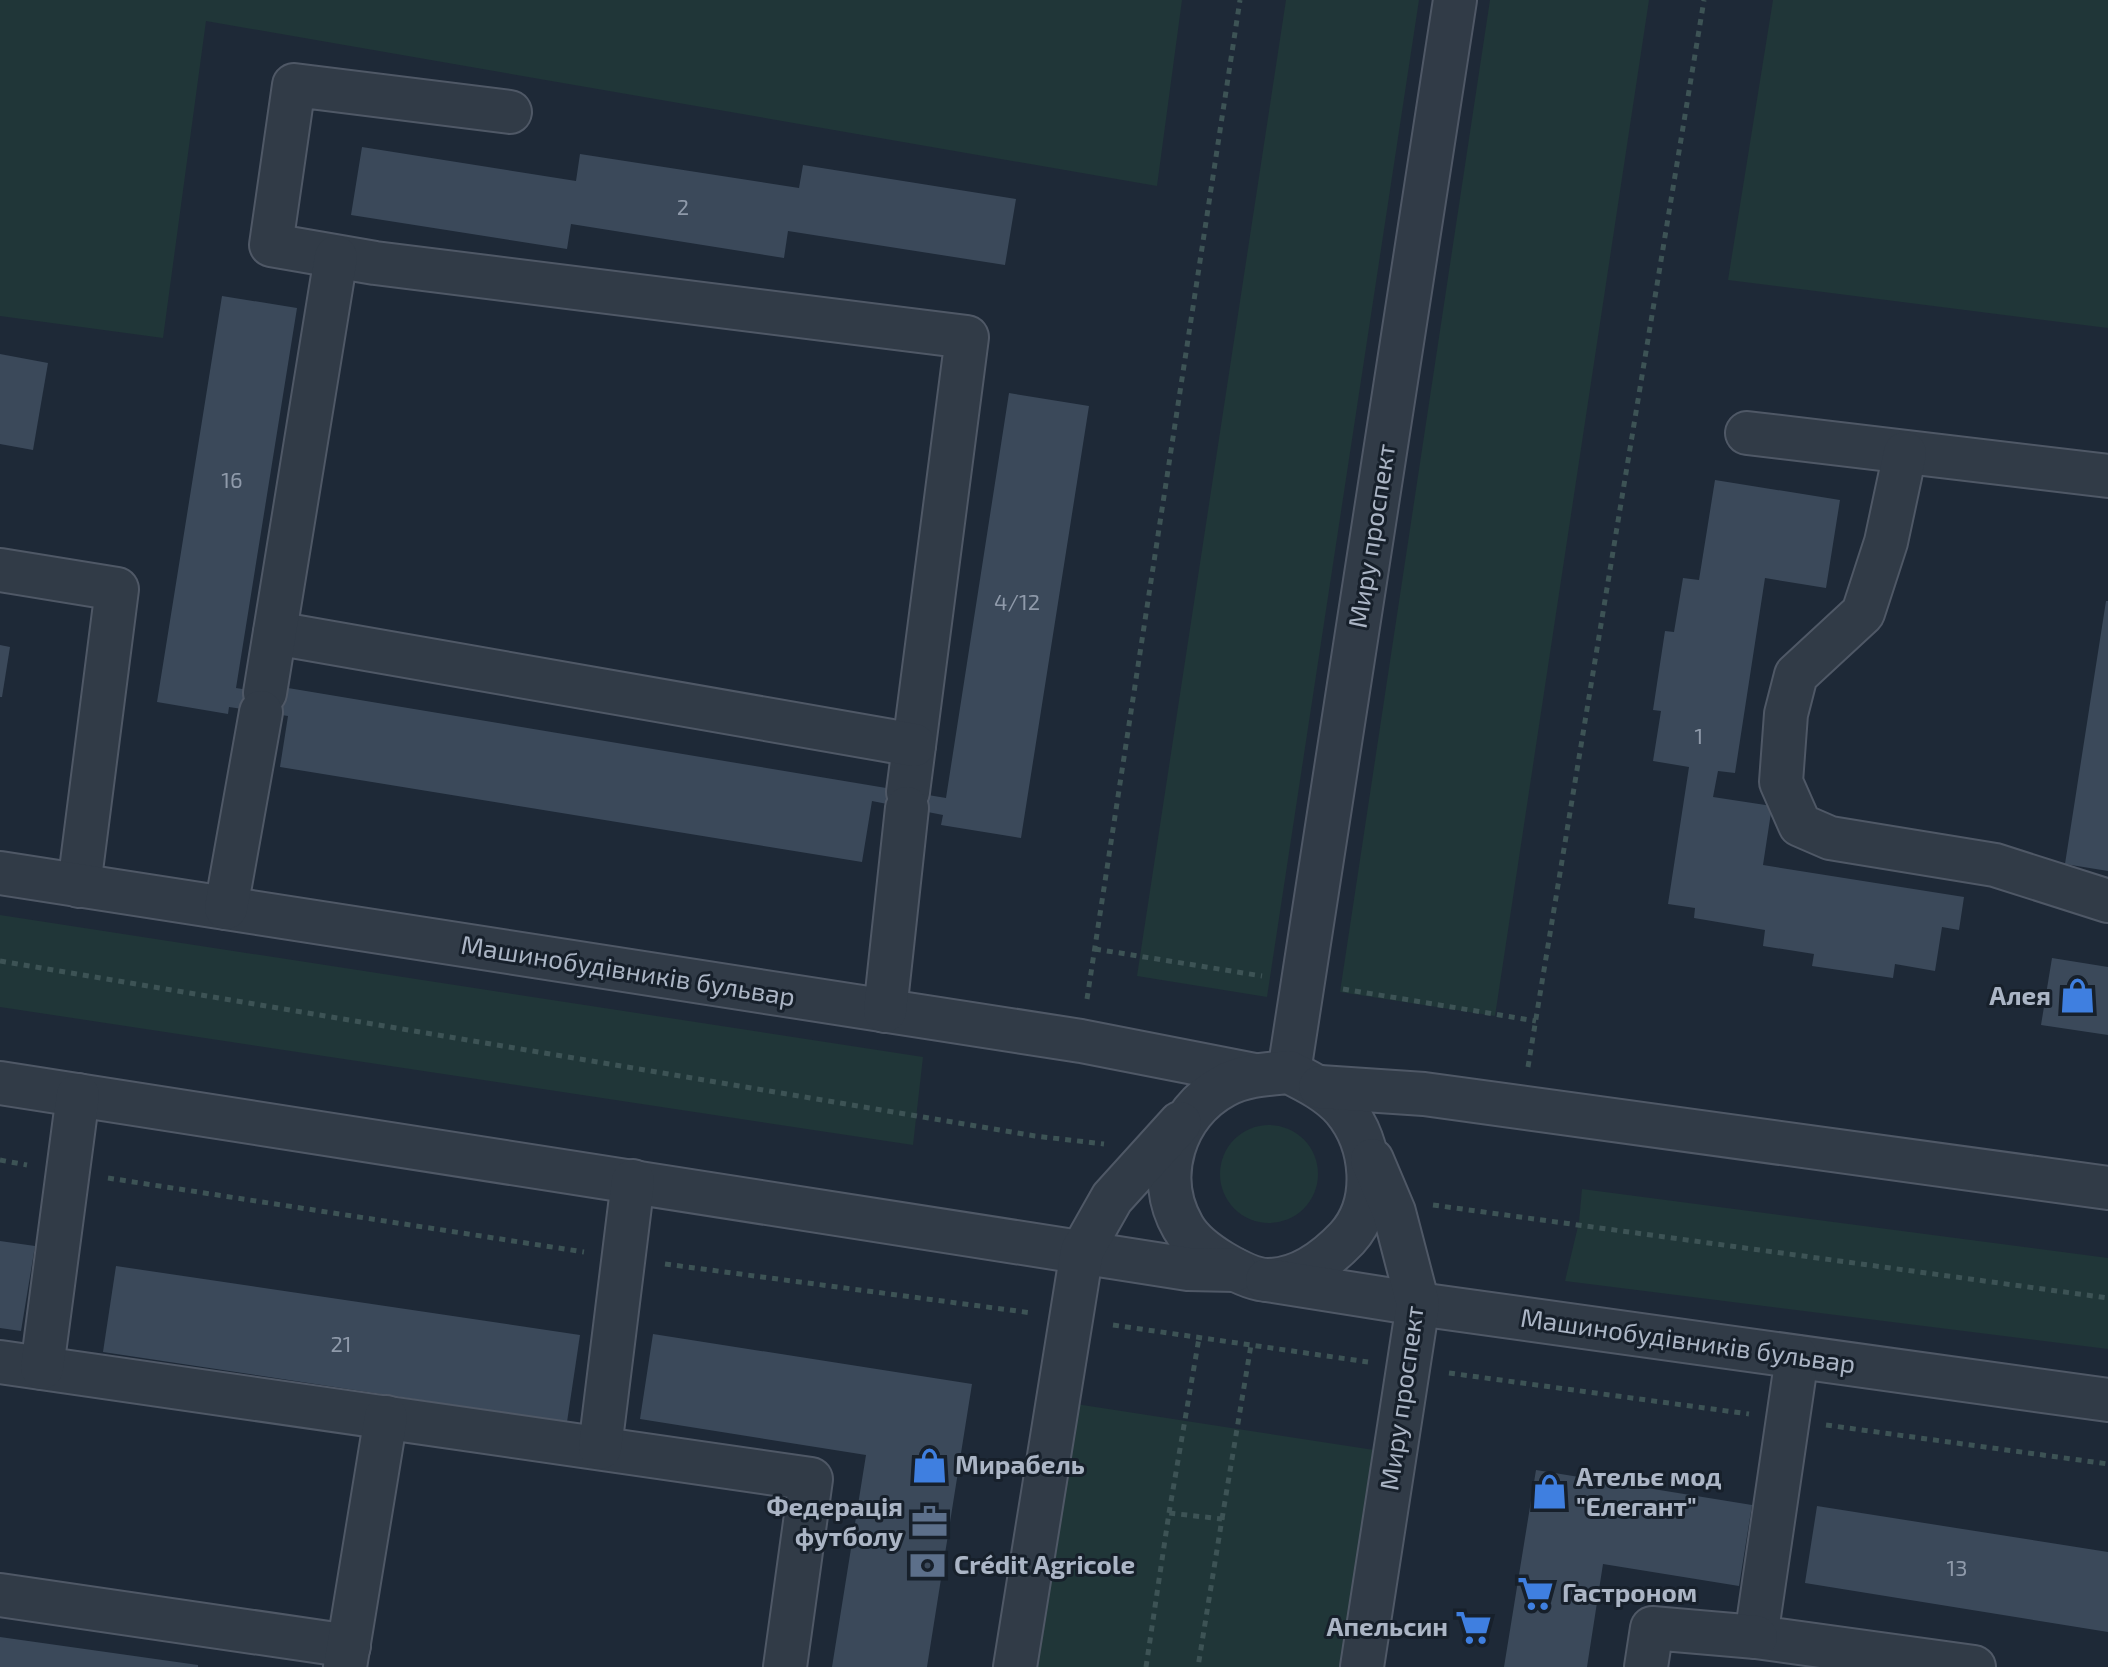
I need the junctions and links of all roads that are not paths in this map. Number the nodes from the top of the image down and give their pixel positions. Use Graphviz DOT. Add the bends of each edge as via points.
graph roads {
  1 [pos="1455,0"];
  2 [pos="510,112"];
  3 [pos="336,257"];
  4 [pos="1747,433"];
  5 [pos="1905,453"];
  6 [pos="2108,476"];
  7 [pos="0,570"];
  8 [pos="275,633"];
  9 [pos="914,745"];
  10 [pos="0,873"];
  11 [pos="79,886"];
  12 [pos="2108,901"];
  13 [pos="226,908"];
  14 [pos="885,1011"];
  15 [pos="1288,1078"];
  16 [pos="0,1083"];
  17 [pos="78,1095"];
  18 [pos="1198,1105"];
  19 [pos="1361,1137"];
  20 [pos="633,1181"];
  21 [pos="2108,1188"];
  22 [pos="1082,1251"];
  23 [pos="1251,1275"];
  24 [pos="1418,1304"];
  25 [pos="1797,1357"];
  26 [pos="0,1362"];
  27 [pos="42,1368"];
  28 [pos="2108,1400"];
  29 [pos="386,1417"];
  30 [pos="600,1448"];
  31 [pos="0,1595"];
  32 [pos="1756,1637"];
  33 [pos="347,1656"];
  34 [pos="785,1667"];
  35 [pos="1015,1667"];
  36 [pos="1362,1667"];
  37 [pos="1646,1667"];
  38 [pos="1974,1667"];
  1 -- 15 [label="street, Миру проспект"];
  2 -- 3 [label="street" via="294,85 271,245"];
  3 -- 8 [label="street"];
  3 -- 9 [label="street" via="967,337"];
  4 -- 5 [label="street"];
  5 -- 6 [label="street"];
  5 -- 12 [label="street" via="1886,542 1863,613 1796,675 1786,714 1781,782 1800,825 1830,838 1995,865"];
  7 -- 11 [label="street" via="117,589"];
  8 -- 9 [label="street"];
  8 -- 13 [label="street"];
  9 -- 14 [label="street"];
  10 -- 11 [label="street, Машинобудівників бульвар"];
  11 -- 13 [label="street, Машинобудівників бульвар"];
  13 -- 14 [label="street, Машинобудівників бульвар"];
  14 -- 15 [label="street, Машинобудівників бульвар"];
  15 -- 18 [label="street" via="1225,1085"];
  15 -- 19 [label="street" via="1344,1109"];
  15 -- 21 [label="street, Машинобудівників бульвар"];
  16 -- 17 [label="street, Машинобудівників бульвар"];
  17 -- 20 [label="street, Машинобудівників бульвар"];
  17 -- 27 [label="street"];
  18 -- 22 [label="street" via="1112,1198"];
  18 -- 23 [label="street" via="1179,1131 1169,1163 1171,1197 1184,1228 1206,1253"];
  19 -- 23 [label="street" via="1369,1168 1366,1201 1353,1231 1330,1255 1301,1273"];
  19 -- 24 [label="street, Миру проспект" via="1394,1212"];
  20 -- 22 [label="street, Машинобудівників бульвар"];
  20 -- 30 [label="street"];
  22 -- 23 [label="street, Машинобудівників бульвар"];
  22 -- 35 [label="street"];
  23 -- 24 [label="street, Машинобудівників бульвар"];
  24 -- 25 [label="street, Машинобудівників бульвар"];
  24 -- 36 [label="street, Миру проспект"];
  25 -- 28 [label="street, Машинобудівників бульвар"];
  25 -- 32 [label="street"];
  26 -- 27 [label="street"];
  27 -- 29 [label="street"];
  29 -- 30 [label="street"];
  29 -- 33 [label="street"];
  30 -- 34 [label="street" via="811,1479"];
  31 -- 33 [label="street"];
  32 -- 37 [label="street" via="1652,1628"];
  32 -- 38 [label="street"];
}
